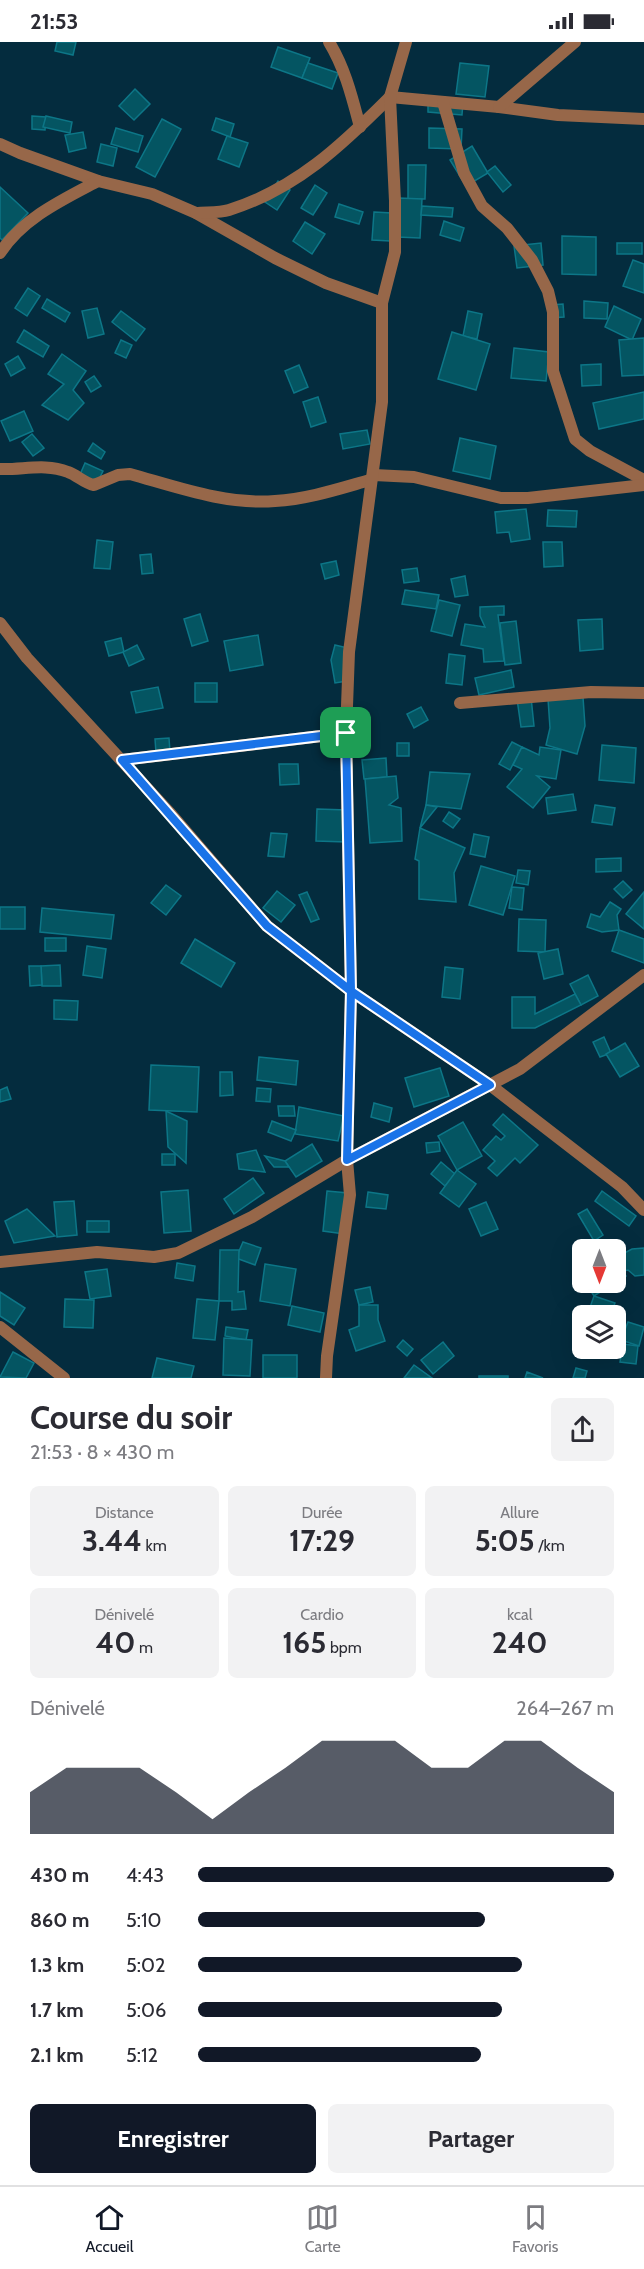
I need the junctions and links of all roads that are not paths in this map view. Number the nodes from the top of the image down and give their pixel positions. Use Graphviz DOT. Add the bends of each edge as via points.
graph roads {
  1 [pos="329,42"];
  2 [pos="406,42"];
  3 [pos="575,42"];
  4 [pos="390,98"];
  5 [pos="443,102"];
  6 [pos="499,107"];
  7 [pos="644,119"];
  8 [pos="360,127"];
  9 [pos="0,144"];
  10 [pos="98,182"];
  11 [pos="196,213"];
  12 [pos="0,253"];
  13 [pos="382,303"];
  14 [pos="0,469"];
  15 [pos="374,475"];
  16 [pos="644,480"];
  17 [pos="644,485"];
  18 [pos="0,624"];
  19 [pos="644,693"];
  20 [pos="460,703"];
  21 [pos="346,733"];
  22 [pos="122,760"];
  23 [pos="644,975"];
  24 [pos="351,991"];
  25 [pos="490,1085"];
  26 [pos="347,1160"];
  27 [pos="644,1210"];
  28 [pos="0,1262"];
  29 [pos="0,1327"];
  30 [pos="64,1378"];
  31 [pos="326,1378"];
  1 -- 8 [label="street" via="346,78"];
  2 -- 4 [label="street"];
  3 -- 6 [label="street"];
  4 -- 5 [label="street"];
  4 -- 8 [label="street"];
  4 -- 13 [label="street" via="395,252"];
  5 -- 6 [label="street"];
  5 -- 16 [label="street" via="464,173 482,206 507,228 532,260 549,291 554,371 575,439"];
  6 -- 7 [label="street" via="558,115"];
  8 -- 11 [label="street" via="320,163 282,188 227,210"];
  9 -- 10 [label="street"];
  10 -- 11 [label="street" via="152,194"];
  10 -- 12 [label="street" via="48,207"];
  11 -- 13 [label="street" via="326,283"];
  13 -- 15 [label="street" via="382,402"];
  14 -- 15 [label="street" via="53,468 94,485 130,474 227,499 272,502 329,492 370,480"];
  15 -- 17 [label="street" via="414,477 501,498"];
  15 -- 21 [label="street" via="349,652"];
  18 -- 22 [label="street"];
  19 -- 20 [label="street" via="591,692"];
  21 -- 22 [label="street"];
  21 -- 24 [label="street"];
  22 -- 24 [label="street" via="267,926"];
  23 -- 25 [label="street" via="520,1069"];
  24 -- 25 [label="street"];
  24 -- 26 [label="street"];
  25 -- 26 [label="street"];
  25 -- 27 [label="street" via="622,1187"];
  26 -- 28 [label="street" via="252,1217 178,1253 154,1257 97,1252"];
  26 -- 31 [label="street" via="350,1195"];
  29 -- 30 [label="street"];
}
